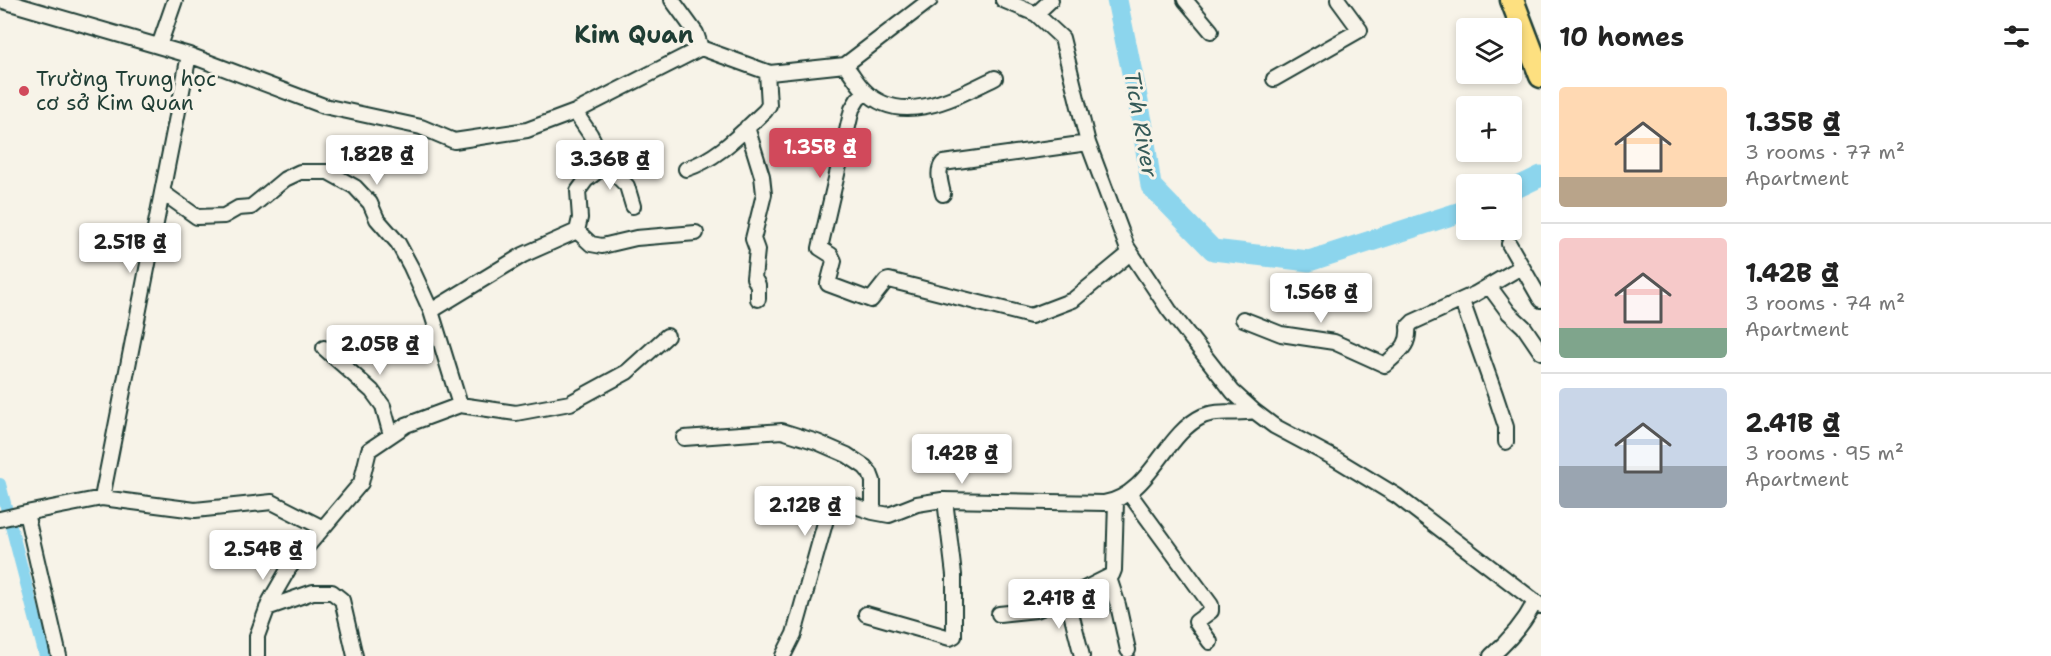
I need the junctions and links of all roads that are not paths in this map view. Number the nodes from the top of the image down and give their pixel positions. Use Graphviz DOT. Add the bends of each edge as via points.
graph roads {
  1 [pos="0,0"];
  2 [pos="175,0"];
  3 [pos="672,0"];
  4 [pos="930,0"];
  5 [pos="1003,0"];
  6 [pos="1185,0"];
  7 [pos="1338,0"];
  8 [pos="1512,0"];
  9 [pos="1043,7"];
  10 [pos="1211,32"];
  11 [pos="159,46"];
  12 [pos="701,48"];
  13 [pos="189,55"];
  14 [pos="845,65"];
  15 [pos="1539,66"];
  16 [pos="767,72"];
  17 [pos="996,78"];
  18 [pos="1274,79"];
  19 [pos="866,92"];
  20 [pos="575,112"];
  21 [pos="747,128"];
  22 [pos="1088,143"];
  23 [pos="606,165"];
  24 [pos="686,169"];
  25 [pos="162,192"];
  26 [pos="943,194"];
  27 [pos="633,206"];
  28 [pos="577,231"];
  29 [pos="696,233"];
  30 [pos="1509,244"];
  31 [pos="1130,253"];
  32 [pos="1521,267"];
  33 [pos="1489,286"];
  34 [pos="758,299"];
  35 [pos="1541,300"];
  36 [pos="1462,301"];
  37 [pos="431,310"];
  38 [pos="1243,319"];
  39 [pos="667,336"];
  40 [pos="324,348"];
  41 [pos="1541,352"];
  42 [pos="460,405"];
  43 [pos="1254,411"];
  44 [pos="391,435"];
  45 [pos="684,438"];
  46 [pos="1506,442"];
  47 [pos="1129,493"];
  48 [pos="102,498"];
  49 [pos="945,500"];
  50 [pos="1116,501"];
  51 [pos="22,513"];
  52 [pos="873,513"];
  53 [pos="2,518"];
  54 [pos="323,528"];
  55 [pos="1109,578"];
  56 [pos="1067,597"];
  57 [pos="1538,604"];
  58 [pos="267,608"];
  59 [pos="866,614"];
  60 [pos="999,614"];
  61 [pos="1210,642"];
  62 [pos="1128,650"];
  63 [pos="786,652"];
  64 [pos="59,656"];
  65 [pos="257,656"];
  66 [pos="355,656"];
  67 [pos="1082,656"];
  68 [pos="1491,656"];
  1 -- 11 [label="street"];
  2 -- 11 [label="street"];
  3 -- 12 [label="street" via="696,33"];
  4 -- 14 [label="street"];
  5 -- 9 [label="street"];
  6 -- 10 [label="street"];
  7 -- 18 [label="street" via="1360,30"];
  8 -- 15 [label="main road"];
  9 -- 22 [label="street" via="1062,38"];
  11 -- 13 [label="street"];
  12 -- 16 [label="street"];
  12 -- 20 [label="street"];
  13 -- 20 [label="street" via="324,106 421,127 454,141 527,130"];
  13 -- 25 [label="street"];
  14 -- 16 [label="street"];
  14 -- 19 [label="street"];
  16 -- 21 [label="street" via="769,105"];
  17 -- 19 [label="street" via="953,99 921,108 887,105"];
  19 -- 31 [label="street" via="852,109 820,248 834,261 828,284 871,300 889,280 1031,316 1073,300"];
  20 -- 23 [label="street"];
  21 -- 24 [label="street" via="703,163"];
  21 -- 34 [label="street" via="764,194 753,239 757,250 754,278"];
  22 -- 26 [label="street" via="944,163 940,167"];
  22 -- 31 [label="street"];
  23 -- 27 [label="street" via="627,186"];
  23 -- 28 [label="street" via="578,191"];
  25 -- 37 [label="street" via="197,218 224,216 238,208 256,205 285,179 300,172 328,172 364,195 377,219 398,243"];
  25 -- 48 [label="street"];
  28 -- 29 [label="street" via="591,244 602,246 636,238"];
  28 -- 37 [label="street" via="523,255"];
  30 -- 32 [label="street"];
  31 -- 43 [label="street" via="1233,392"];
  32 -- 33 [label="street"];
  32 -- 35 [label="street"];
  33 -- 36 [label="street"];
  33 -- 41 [label="street"];
  36 -- 38 [label="street" via="1413,322 1408,327 1407,343 1385,365 1334,342 1281,334"];
  36 -- 46 [label="street" via="1506,427"];
  37 -- 42 [label="street"];
  39 -- 42 [label="street" via="627,372 570,403 516,413"];
  40 -- 44 [label="street" via="372,391 383,406"];
  42 -- 44 [label="street" via="406,425"];
  43 -- 47 [label="street" via="1210,414 1195,421"];
  43 -- 57 [label="street" via="1397,496"];
  44 -- 54 [label="street" via="369,450 361,483"];
  45 -- 52 [label="street" via="782,431 817,442 853,458 870,473"];
  47 -- 50 [label="street"];
  47 -- 61 [label="street" via="1211,605 1211,611 1196,622"];
  48 -- 51 [label="street"];
  48 -- 54 [label="street" via="195,510 272,502"];
  49 -- 50 [label="street"];
  49 -- 52 [label="street" via="889,514"];
  49 -- 59 [label="street" via="954,575 954,636"];
  50 -- 55 [label="street" via="1114,570"];
  51 -- 53 [label="street"];
  51 -- 64 [label="street"];
  52 -- 63 [label="street" via="837,500 830,505"];
  54 -- 58 [label="street" via="289,568"];
  55 -- 56 [label="street"];
  55 -- 62 [label="street"];
  56 -- 60 [label="street" via="1036,610"];
  56 -- 67 [label="street"];
  57 -- 68 [label="street"];
  58 -- 65 [label="street" via="256,636"];
  58 -- 66 [label="street" via="313,592 332,592 342,600"];
}
